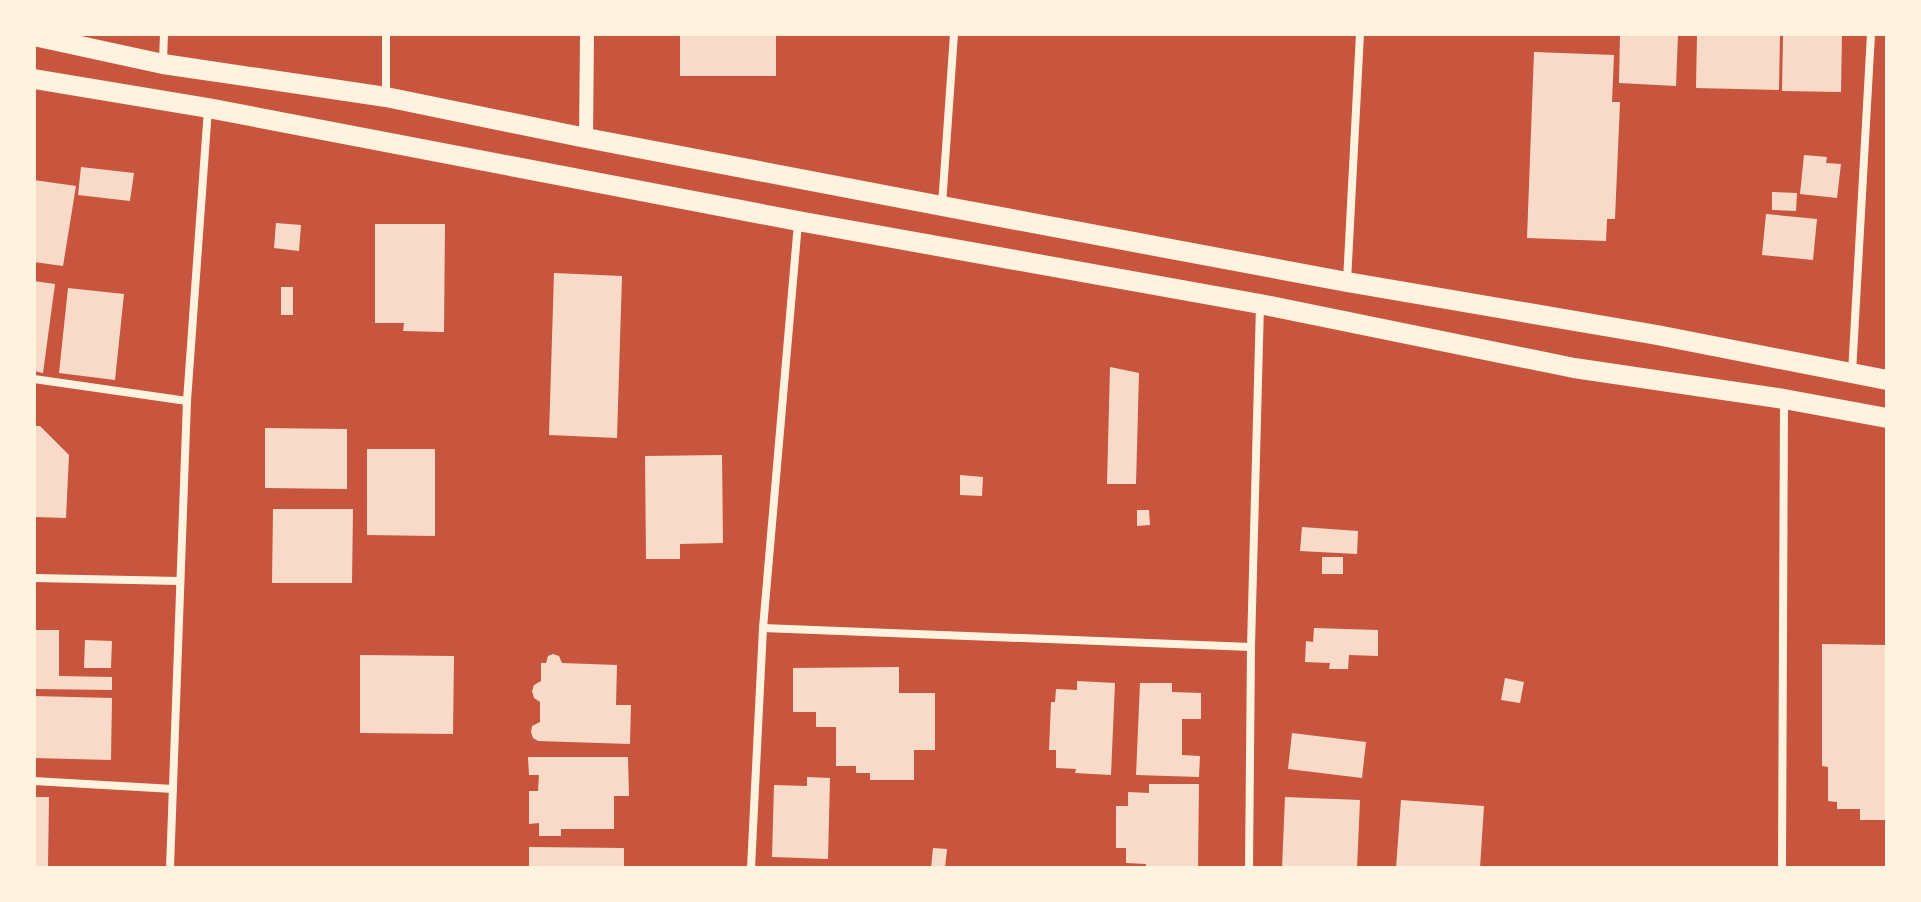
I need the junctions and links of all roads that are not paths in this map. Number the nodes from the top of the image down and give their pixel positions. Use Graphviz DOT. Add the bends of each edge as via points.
graph roads {
  1 [pos="164,34"];
  2 [pos="386,34"];
  3 [pos="587,34"];
  4 [pos="954,34"];
  5 [pos="1360,34"];
  6 [pos="1871,34"];
  7 [pos="34,36"];
  8 [pos="163,64"];
  9 [pos="34,79"];
  10 [pos="386,97"];
  11 [pos="208,108"];
  12 [pos="586,138"];
  13 [pos="942,206"];
  14 [pos="798,221"];
  15 [pos="1347,282"];
  16 [pos="1260,304"];
  17 [pos="1852,373"];
  18 [pos="34,379"];
  19 [pos="1887,380"];
  20 [pos="1784,399"];
  21 [pos="187,401"];
  22 [pos="1887,418"];
  23 [pos="34,578"];
  24 [pos="180,581"];
  25 [pos="763,628"];
  26 [pos="1251,647"];
  27 [pos="34,781"];
  28 [pos="173,789"];
  29 [pos="170,868"];
  30 [pos="751,868"];
  31 [pos="1249,868"];
  32 [pos="1782,868"];
  1 -- 8 [label="street"];
  2 -- 10 [label="street"];
  3 -- 12 [label="street"];
  4 -- 13 [label="street"];
  5 -- 15 [label="street"];
  6 -- 17 [label="street"];
  7 -- 8 [label="highway"];
  8 -- 10 [label="highway"];
  9 -- 11 [label="highway"];
  10 -- 12 [label="highway"];
  11 -- 14 [label="highway"];
  11 -- 21 [label="street"];
  12 -- 13 [label="highway"];
  13 -- 15 [label="highway"];
  14 -- 16 [label="highway"];
  14 -- 25 [label="street"];
  15 -- 17 [label="highway"];
  16 -- 20 [label="highway" via="1574,368"];
  16 -- 26 [label="street"];
  17 -- 19 [label="highway"];
  18 -- 21 [label="street"];
  20 -- 22 [label="highway"];
  20 -- 32 [label="street"];
  21 -- 24 [label="street"];
  23 -- 24 [label="street"];
  24 -- 28 [label="street"];
  25 -- 26 [label="street"];
  25 -- 30 [label="street"];
  26 -- 31 [label="street"];
  27 -- 28 [label="street"];
  28 -- 29 [label="street"];
}
